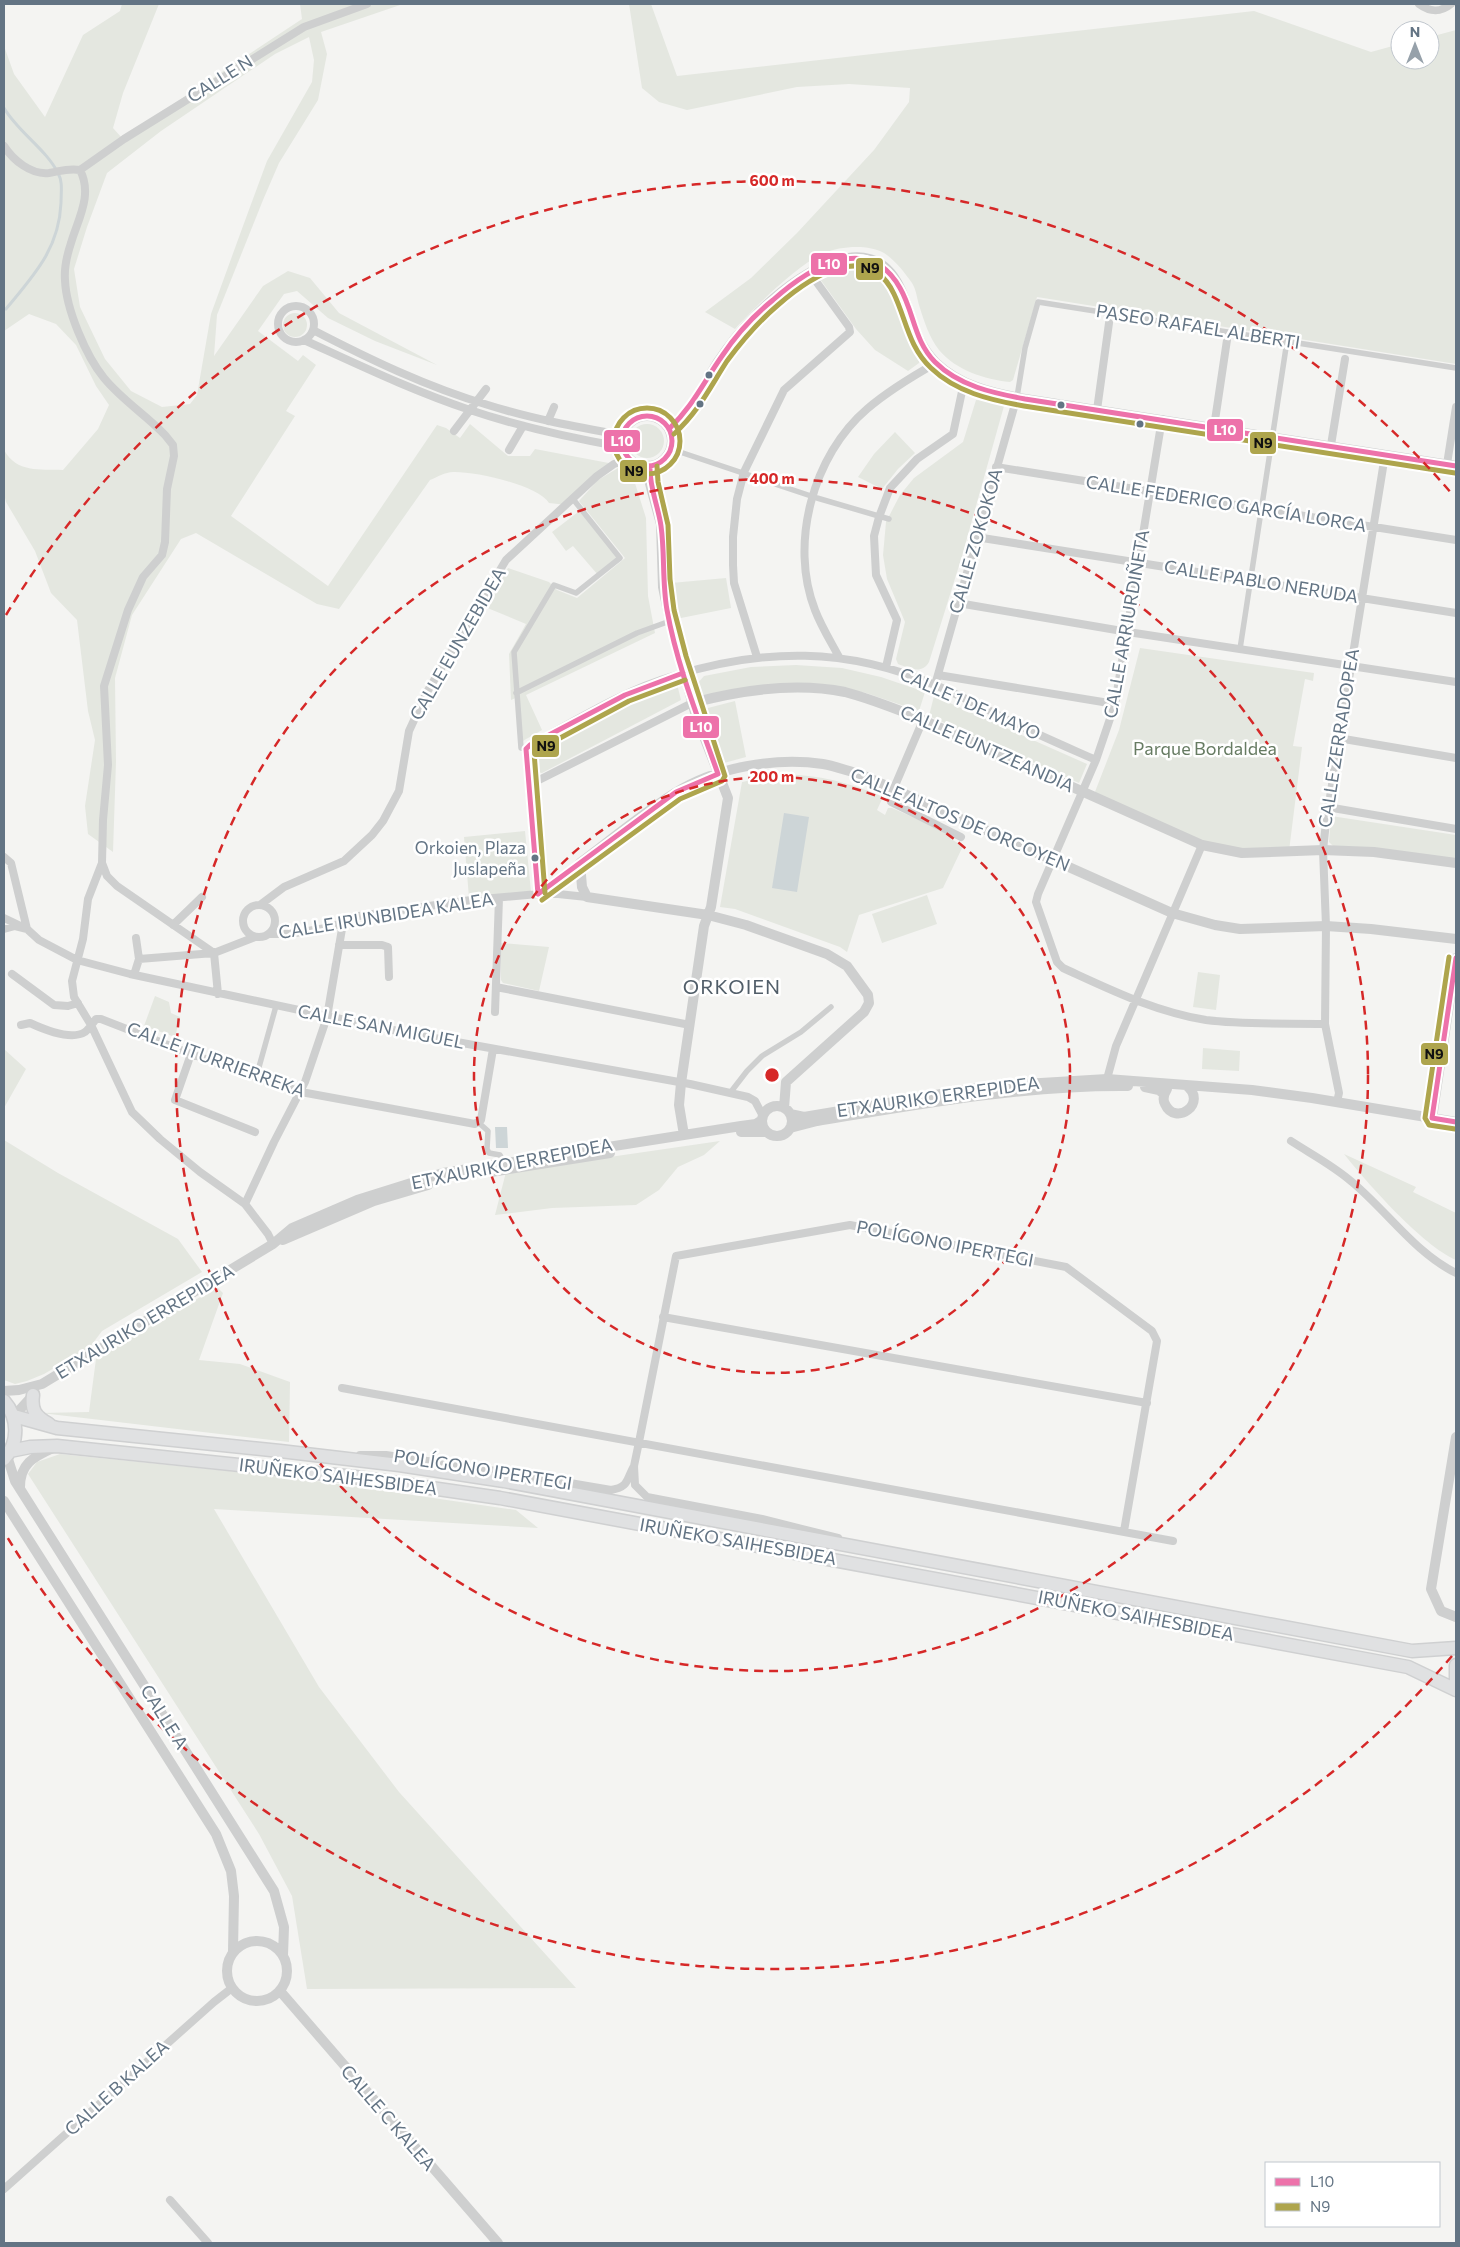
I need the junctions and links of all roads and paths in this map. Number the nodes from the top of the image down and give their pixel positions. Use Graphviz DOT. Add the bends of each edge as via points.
graph roads {
  1 [pos="367,4"];
  2 [pos="1419,4"];
  3 [pos="1451,4"];
  4 [pos="4,146"];
  5 [pos="80,170"];
  6 [pos="810,273"];
  7 [pos="1109,322"];
  8 [pos="312,330"];
  9 [pos="304,340"];
  10 [pos="1227,340"];
  11 [pos="1288,341"];
  12 [pos="1345,359"];
  13 [pos="936,363"];
  14 [pos="1456,368"];
  15 [pos="964,382"];
  16 [pos="486,389"];
  17 [pos="1017,398"];
  18 [pos="476,402"];
  19 [pos="554,407"];
  20 [pos="1456,407"];
  21 [pos="470,410"];
  22 [pos="1097,410"];
  23 [pos="1162,419"];
  24 [pos="548,421"];
  25 [pos="523,426"];
  26 [pos="1214,427"];
  27 [pos="669,429"];
  28 [pos="454,431"];
  29 [pos="622,435"];
  30 [pos="1273,436"];
  31 [pos="1331,446"];
  32 [pos="622,447"];
  33 [pos="671,449"];
  34 [pos="508,450"];
  35 [pos="1385,455"];
  36 [pos="629,458"];
  37 [pos="1452,465"];
  38 [pos="650,466"];
  39 [pos="996,467"];
  40 [pos="744,472"];
  41 [pos="1150,492"];
  42 [pos="813,496"];
  43 [pos="573,499"];
  44 [pos="1262,508"];
  45 [pos="879,517"];
  46 [pos="888,519"];
  47 [pos="1373,527"];
  48 [pos="976,537"];
  49 [pos="1456,540"];
  50 [pos="1139,562"];
  51 [pos="1250,580"];
  52 [pos="1361,598"];
  53 [pos="958,603"];
  54 [pos="1456,613"];
  55 [pos="670,621"];
  56 [pos="1128,632"];
  57 [pos="1240,649"];
  58 [pos="757,657"];
  59 [pos="839,657"];
  60 [pos="1350,666"];
  61 [pos="886,667"];
  62 [pos="683,673"];
  63 [pos="938,675"];
  64 [pos="1456,682"];
  65 [pos="935,685"];
  66 [pos="516,693"];
  67 [pos="692,703"];
  68 [pos="1115,704"];
  69 [pos="923,720"];
  70 [pos="1338,738"];
  71 [pos="526,749"];
  72 [pos="1456,758"];
  73 [pos="1096,760"];
  74 [pos="718,774"];
  75 [pos="529,785"];
  76 [pos="894,789"];
  77 [pos="1082,791"];
  78 [pos="1328,807"];
  79 [pos="1456,830"];
  80 [pos="961,836"];
  81 [pos="1202,845"];
  82 [pos="4,850"];
  83 [pos="1323,850"];
  84 [pos="4,857"];
  85 [pos="1053,860"];
  86 [pos="102,863"];
  87 [pos="580,863"];
  88 [pos="1456,863"];
  89 [pos="538,894"];
  90 [pos="202,897"];
  91 [pos="587,897"];
  92 [pos="498,898"];
  93 [pos="260,905"];
  94 [pos="1172,913"];
  95 [pos="708,915"];
  96 [pos="4,918"];
  97 [pos="344,923"];
  98 [pos="172,924"];
  99 [pos="1326,926"];
  100 [pos="4,929"];
  101 [pos="26,929"];
  102 [pos="269,934"];
  103 [pos="255,937"];
  104 [pos="136,938"];
  105 [pos="1456,939"];
  106 [pos="339,944"];
  107 [pos="214,953"];
  108 [pos="1456,958"];
  109 [pos="139,959"];
  110 [pos="77,960"];
  111 [pos="12,974"];
  112 [pos="134,975"];
  113 [pos="389,977"];
  114 [pos="496,987"];
  115 [pos="218,994"];
  116 [pos="1135,1001"];
  117 [pos="78,1003"];
  118 [pos="276,1006"];
  119 [pos="831,1007"];
  120 [pos="495,1012"];
  121 [pos="327,1017"];
  122 [pos="1325,1024"];
  123 [pos="91,1025"];
  124 [pos="690,1025"];
  125 [pos="21,1026"];
  126 [pos="493,1049"];
  127 [pos="191,1054"];
  128 [pos="258,1067"];
  129 [pos="1107,1079"];
  130 [pos="681,1083"];
  131 [pos="1182,1084"];
  132 [pos="1217,1088"];
  133 [pos="301,1092"];
  134 [pos="730,1093"];
  135 [pos="1164,1094"];
  136 [pos="1194,1100"];
  137 [pos="1337,1102"];
  138 [pos="787,1111"];
  139 [pos="763,1118"];
  140 [pos="1432,1118"];
  141 [pos="1456,1122"];
  142 [pos="479,1123"];
  143 [pos="790,1128"];
  144 [pos="255,1132"];
  145 [pos="766,1132"];
  146 [pos="684,1135"];
  147 [pos="1291,1142"];
  148 [pos="504,1162"];
  149 [pos="245,1204"];
  150 [pos="273,1244"];
  151 [pos="1456,1273"];
  152 [pos="663,1317"];
  153 [pos="42,1384"];
  154 [pos="342,1388"];
  155 [pos="4,1391"];
  156 [pos="33,1395"];
  157 [pos="4,1401"];
  158 [pos="1147,1403"];
  159 [pos="14,1416"];
  160 [pos="57,1428"];
  161 [pos="1456,1437"];
  162 [pos="639,1442"];
  163 [pos="57,1446"];
  164 [pos="7,1455"];
  165 [pos="318,1456"];
  166 [pos="634,1466"];
  167 [pos="20,1488"];
  168 [pos="4,1501"];
  169 [pos="1124,1531"];
  170 [pos="1173,1541"];
  171 [pos="929,1561"];
  172 [pos="1441,1611"];
  173 [pos="1456,1617"];
  174 [pos="1456,1624"];
  175 [pos="1456,1648"];
  176 [pos="1456,1665"];
  177 [pos="1456,1683"];
  178 [pos="1456,1690"];
  179 [pos="234,1952"];
  180 [pos="283,1955"];
  181 [pos="232,1988"];
  182 [pos="280,1991"];
  183 [pos="4,2189"];
  184 [pos="170,2200"];
  185 [pos="208,2243"];
  186 [pos="498,2243"];
  1 -- 5 [label="street, CALLE N" via="304,27"];
  2 -- 3 [label="street" via="1430,11 1441,10"];
  4 -- 5 [label="street" via="28,170 48,173 67,168"];
  5 -- 86 [label="street" via="86,189 64,281 72,313 88,353 103,377 165,435 174,456 167,489 162,554 143,577 128,610 104,686 108,765"];
  6 -- 13 [label="street" via="842,258 862,258 884,268 899,285 920,342"];
  6 -- 27 [label="street" via="759,313 720,360 688,411"];
  6 -- 40 [label="street" via="850,332 784,390"];
  7 -- 22 [label="street"];
  8 -- 9 [label="street"];
  8 -- 9 [label="street" via="313,318 305,308 293,306 282,312 278,323 281,335 290,341"];
  8 -- 18 [label="street" via="402,374"];
  9 -- 21 [label="street" via="379,375"];
  10 -- 26 [label="street"];
  11 -- 14 [label="street, PASEO RAFAEL ALBERTI"];
  11 -- 17 [label="street, PASEO RAFAEL ALBERTI" via="1038,302"];
  11 -- 30 [label="street"];
  12 -- 31 [label="street"];
  13 -- 15 [label="street"];
  13 -- 42 [label="street" via="867,409 852,425 826,461"];
  15 -- 17 [label="street" via="980,390"];
  15 -- 45 [label="street" via="953,434 917,459 890,488"];
  16 -- 18 [label="street"];
  17 -- 22 [label="street"];
  17 -- 39 [label="street, CALLE ZOKOKOA"];
  18 -- 21 [label="street"];
  18 -- 24 [label="street"];
  19 -- 24 [label="street"];
  20 -- 37 [label="street"];
  21 -- 25 [label="street"];
  21 -- 28 [label="street"];
  22 -- 23 [label="street"];
  23 -- 26 [label="street"];
  23 -- 41 [label="street, CALLE ARRIURDIÑETA"];
  24 -- 29 [label="street"];
  25 -- 32 [label="street"];
  25 -- 34 [label="street"];
  26 -- 30 [label="street"];
  27 -- 29 [label="street" via="658,418 643,416 630,422"];
  27 -- 33 [label="street"];
  29 -- 32 [label="street"];
  30 -- 31 [label="street"];
  30 -- 44 [label="street"];
  31 -- 35 [label="street"];
  32 -- 36 [label="street"];
  33 -- 38 [label="street" via="663,460"];
  33 -- 40 [label="street"];
  35 -- 37 [label="street"];
  35 -- 47 [label="street, CALLE ZERRADOPEA"];
  36 -- 38 [label="street" via="635,463"];
  36 -- 43 [label="street, CALLE EUNZEBIDEA" via="597,476"];
  38 -- 55 [label="street" via="649,480 660,524 663,587"];
  39 -- 41 [label="street, CALLE FEDERICO GARCÍA LORCA"];
  39 -- 48 [label="street, CALLE ZOKOKOA"];
  40 -- 42 [label="street"];
  40 -- 58 [label="street" via="734,528 734,584"];
  41 -- 44 [label="street, CALLE FEDERICO GARCÍA LORCA"];
  41 -- 50 [label="street, CALLE ARRIURDIÑETA"];
  42 -- 45 [label="street"];
  42 -- 59 [label="street" via="804,552 809,589 815,610"];
  43 -- 66 [label="street" via="620,558 576,593 554,585 514,652"];
  43 -- 93 [label="street, CALLE EUNZEBIDEA" via="506,560 427,692 409,731 398,791 383,821 344,861 284,888"];
  44 -- 47 [label="street, CALLE FEDERICO GARCÍA LORCA"];
  44 -- 51 [label="street"];
  45 -- 46 [label="street"];
  45 -- 61 [label="street" via="874,536 876,575 897,620"];
  47 -- 49 [label="street, CALLE FEDERICO GARCÍA LORCA"];
  47 -- 52 [label="street, CALLE ZERRADOPEA"];
  48 -- 50 [label="street, CALLE PABLO NERUDA"];
  48 -- 53 [label="street, CALLE ZOKOKOA"];
  50 -- 51 [label="street, CALLE PABLO NERUDA"];
  50 -- 56 [label="street, CALLE ARRIURDIÑETA"];
  51 -- 52 [label="street, CALLE PABLO NERUDA"];
  51 -- 57 [label="street"];
  52 -- 54 [label="street, CALLE PABLO NERUDA"];
  52 -- 60 [label="street, CALLE ZERRADOPEA"];
  53 -- 56 [label="street"];
  53 -- 63 [label="street, CALLE ZOKOKOA"];
  55 -- 62 [label="street"];
  55 -- 66 [label="street" via="637,633"];
  56 -- 57 [label="street"];
  56 -- 68 [label="street, CALLE ARRIURDIÑETA"];
  57 -- 60 [label="street"];
  58 -- 59 [label="street, CALLE 1 DE MAYO" via="798,654"];
  58 -- 62 [label="street, CALLE 1 DE MAYO" via="726,661"];
  59 -- 61 [label="street, CALLE 1 DE MAYO"];
  60 -- 64 [label="street"];
  60 -- 70 [label="street, CALLE ZERRADOPEA"];
  61 -- 65 [label="street, CALLE 1 DE MAYO"];
  62 -- 67 [label="street"];
  62 -- 71 [label="street, CALLE 1 DE MAYO" via="615,701"];
  63 -- 65 [label="street, CALLE ZOKOKOA"];
  63 -- 68 [label="street"];
  65 -- 73 [label="street, CALLE 1 DE MAYO"];
  66 -- 71 [label="street" via="521,748"];
  67 -- 69 [label="street, CALLE EUNTZEANDIA" via="747,691 814,689 844,692 876,701"];
  67 -- 74 [label="street"];
  67 -- 75 [label="street, CALLE EUNTZEANDIA"];
  68 -- 73 [label="street, CALLE ARRIURDIÑETA"];
  69 -- 76 [label="street"];
  69 -- 77 [label="street, CALLE EUNTZEANDIA"];
  70 -- 72 [label="street"];
  70 -- 78 [label="street, CALLE ZERRADOPEA"];
  71 -- 75 [label="street"];
  73 -- 77 [label="street, CALLE ARRIURDIÑETA"];
  74 -- 76 [label="street, CALLE ALTOS DE ORCOYEN" via="759,764 823,764 860,774"];
  74 -- 87 [label="street, CALLE ALTOS DE ORCOYEN" via="676,792"];
  74 -- 95 [label="street" via="728,798"];
  75 -- 89 [label="street"];
  76 -- 80 [label="street" via="890,799 895,806"];
  76 -- 85 [label="street, CALLE ALTOS DE ORCOYEN"];
  77 -- 81 [label="street, CALLE EUNTZEANDIA"];
  77 -- 85 [label="street, CALLE ARRIURDIÑETA"];
  78 -- 79 [label="street"];
  78 -- 83 [label="street, CALLE ZERRADOPEA"];
  81 -- 83 [label="street, CALLE EUNTZEANDIA" via="1242,853"];
  81 -- 94 [label="street"];
  82 -- 84 [label="street"];
  83 -- 88 [label="street, CALLE EUNTZEANDIA" via="1374,852"];
  83 -- 99 [label="street, CALLE ZERRADOPEA"];
  84 -- 101 [label="street" via="10,863"];
  85 -- 94 [label="street, CALLE ALTOS DE ORCOYEN"];
  85 -- 116 [label="street, CALLE ARRIURDIÑETA" via="1036,902 1056,962 1062,968"];
  86 -- 98 [label="street" via="107,876 117,886"];
  86 -- 110 [label="street" via="88,899"];
  87 -- 89 [label="street, CALLE ALTOS DE ORCOYEN"];
  87 -- 91 [label="street" via="582,887"];
  89 -- 91 [label="street, CALLE IRUNBIDEA KALEA"];
  89 -- 92 [label="street, CALLE IRUNBIDEA KALEA"];
  90 -- 98 [label="street"];
  91 -- 95 [label="street, CALLE IRUNBIDEA KALEA"];
  92 -- 97 [label="street, CALLE IRUNBIDEA KALEA" via="352,917"];
  92 -- 114 [label="street"];
  93 -- 102 [label="street" via="270,909 274,917 274,926"];
  93 -- 103 [label="street" via="248,909 242,918 245,930"];
  94 -- 99 [label="street, CALLE ALTOS DE ORCOYEN" via="1240,928"];
  94 -- 116 [label="street"];
  95 -- 124 [label="street"];
  95 -- 138 [label="street, CALLE IRUNBIDEA KALEA" via="746,925 839,960 868,995 869,1004 864,1012 786,1082"];
  96 -- 101 [label="street, CALLE SAN MIGUEL"];
  97 -- 102 [label="street, CALLE IRUNBIDEA KALEA" via="289,934"];
  97 -- 106 [label="street"];
  98 -- 107 [label="street"];
  99 -- 105 [label="street, CALLE ALTOS DE ORCOYEN"];
  99 -- 122 [label="street, CALLE ZERRADOPEA"];
  100 -- 101 [label="street" via="15,926"];
  101 -- 110 [label="street, CALLE SAN MIGUEL" via="38,940"];
  102 -- 103 [label="street"];
  103 -- 107 [label="street"];
  104 -- 109 [label="street"];
  106 -- 113 [label="street" via="388,947"];
  106 -- 121 [label="street"];
  107 -- 109 [label="street"];
  107 -- 115 [label="street"];
  108 -- 140 [label="street"];
  109 -- 112 [label="street"];
  110 -- 112 [label="street, CALLE SAN MIGUEL"];
  110 -- 117 [label="street" via="72,981"];
  111 -- 117 [label="street" via="54,1005"];
  112 -- 115 [label="street, CALLE SAN MIGUEL"];
  114 -- 120 [label="street"];
  114 -- 124 [label="street"];
  115 -- 118 [label="street, CALLE SAN MIGUEL"];
  116 -- 122 [label="street, CALLE ARRIURDIÑETA" via="1207,1020"];
  116 -- 129 [label="street"];
  117 -- 123 [label="street"];
  118 -- 121 [label="street, CALLE SAN MIGUEL"];
  118 -- 128 [label="street"];
  119 -- 134 [label="street" via="801,1032 762,1056"];
  121 -- 126 [label="street, CALLE SAN MIGUEL"];
  121 -- 133 [label="street"];
  122 -- 137 [label="street" via="1339,1094"];
  123 -- 125 [label="street, CALLE ITURRIERREKA" via="78,1034 51,1033 30,1023"];
  123 -- 127 [label="street, CALLE ITURRIERREKA" via="96,1019 101,1019"];
  123 -- 149 [label="street" via="132,1112 180,1156"];
  124 -- 130 [label="street"];
  126 -- 130 [label="street, CALLE SAN MIGUEL"];
  126 -- 142 [label="street"];
  127 -- 133 [label="street, CALLE ITURRIERREKA"];
  127 -- 144 [label="street" via="175,1100"];
  129 -- 131 [label="street, ETXAURIKO ERREPIDEA"];
  129 -- 138 [label="street, ETXAURIKO ERREPIDEA" via="989,1086 804,1117"];
  130 -- 134 [label="street, CALLE SAN MIGUEL"];
  130 -- 146 [label="street" via="679,1105"];
  131 -- 132 [label="street, ETXAURIKO ERREPIDEA"];
  131 -- 135 [label="street" via="1169,1087"];
  131 -- 136 [label="street" via="1192,1092"];
  132 -- 136 [label="street"];
  132 -- 137 [label="street, ETXAURIKO ERREPIDEA"];
  133 -- 142 [label="street, CALLE ITURRIERREKA"];
  133 -- 149 [label="street"];
  134 -- 139 [label="street, CALLE SAN MIGUEL" via="755,1101"];
  135 -- 136 [label="street" via="1165,1105 1177,1114 1186,1112"];
  135 -- 143 [label="street, ETXAURIKO ERREPIDEA" via="1148,1086 1007,1092 822,1120"];
  137 -- 140 [label="street, ETXAURIKO ERREPIDEA"];
  138 -- 139 [label="street" via="772,1108"];
  138 -- 143 [label="street"];
  139 -- 145 [label="street"];
  139 -- 146 [label="street, ETXAURIKO ERREPIDEA" via="756,1124"];
  140 -- 141 [label="street, ETXAURIKO ERREPIDEA"];
  142 -- 148 [label="street" via="488,1131 489,1153 500,1155"];
  143 -- 145 [label="street" via="779,1136"];
  145 -- 150 [label="street, ETXAURIKO ERREPIDEA" via="748,1131 447,1179 374,1201"];
  146 -- 148 [label="street, ETXAURIKO ERREPIDEA"];
  147 -- 151 [label="street" via="1351,1180 1428,1255"];
  148 -- 150 [label="street, ETXAURIKO ERREPIDEA" via="444,1173 357,1200 292,1228"];
  149 -- 150 [label="street"];
  150 -- 153 [label="street, ETXAURIKO ERREPIDEA"];
  152 -- 158 [label="street"];
  152 -- 158 [label="street, POLÍGONO IPERTEGI" via="676,1256 850,1225 1066,1267 1152,1331 1156,1341"];
  152 -- 162 [label="street, POLÍGONO IPERTEGI"];
  153 -- 155 [label="street, ETXAURIKO ERREPIDEA"];
  153 -- 156 [label="street, ETXAURIKO ERREPIDEA"];
  154 -- 162 [label="street"];
  156 -- 159 [label="street, ETXAURIKO ERREPIDEA"];
  156 -- 160 [label="highway, IRUÑEKO SAIHESBIDEA" via="34,1413"];
  157 -- 159 [label="highway"];
  158 -- 169 [label="street, POLÍGONO IPERTEGI"];
  159 -- 160 [label="highway, IRUÑEKO SAIHESBIDEA"];
  159 -- 164 [label="highway" via="16,1428"];
  160 -- 165 [label="highway, IRUÑEKO SAIHESBIDEA"];
  161 -- 172 [label="street" via="1432,1571 1431,1589"];
  162 -- 166 [label="street, POLÍGONO IPERTEGI"];
  162 -- 169 [label="street"];
  163 -- 164 [label="highway, IRUÑEKO SAIHESBIDEA"];
  163 -- 167 [label="street" via="24,1466"];
  163 -- 178 [label="highway, IRUÑEKO SAIHESBIDEA" via="346,1476 500,1498 1408,1667"];
  164 -- 167 [label="street, CALLE A"];
  165 -- 166 [label="street, POLÍGONO IPERTEGI" via="386,1455 611,1490 626,1484"];
  165 -- 171 [label="highway, IRUÑEKO SAIHESBIDEA" via="504,1481"];
  166 -- 171 [label="street, POLÍGONO IPERTEGI" via="635,1485 647,1497 762,1519"];
  167 -- 180 [label="street, CALLE A" via="274,1891 284,1927"];
  168 -- 179 [label="street, CALLE A" via="216,1834 230,1871 234,1896"];
  169 -- 170 [label="street"];
  171 -- 175 [label="highway, IRUÑEKO SAIHESBIDEA" via="1412,1651"];
  172 -- 173 [label="street"];
  172 -- 174 [label="street"];
  176 -- 177 [label="highway"];
  179 -- 180 [label="street" via="247,1942 263,1941 271,1943"];
  179 -- 181 [label="street" via="227,1966"];
  180 -- 182 [label="street" via="288,1973"];
  181 -- 182 [label="street" via="251,2000 267,2000"];
  181 -- 183 [label="street, CALLE B KALEA"];
  182 -- 186 [label="street, CALLE C KALEA"];
  184 -- 185 [label="street"];
}
